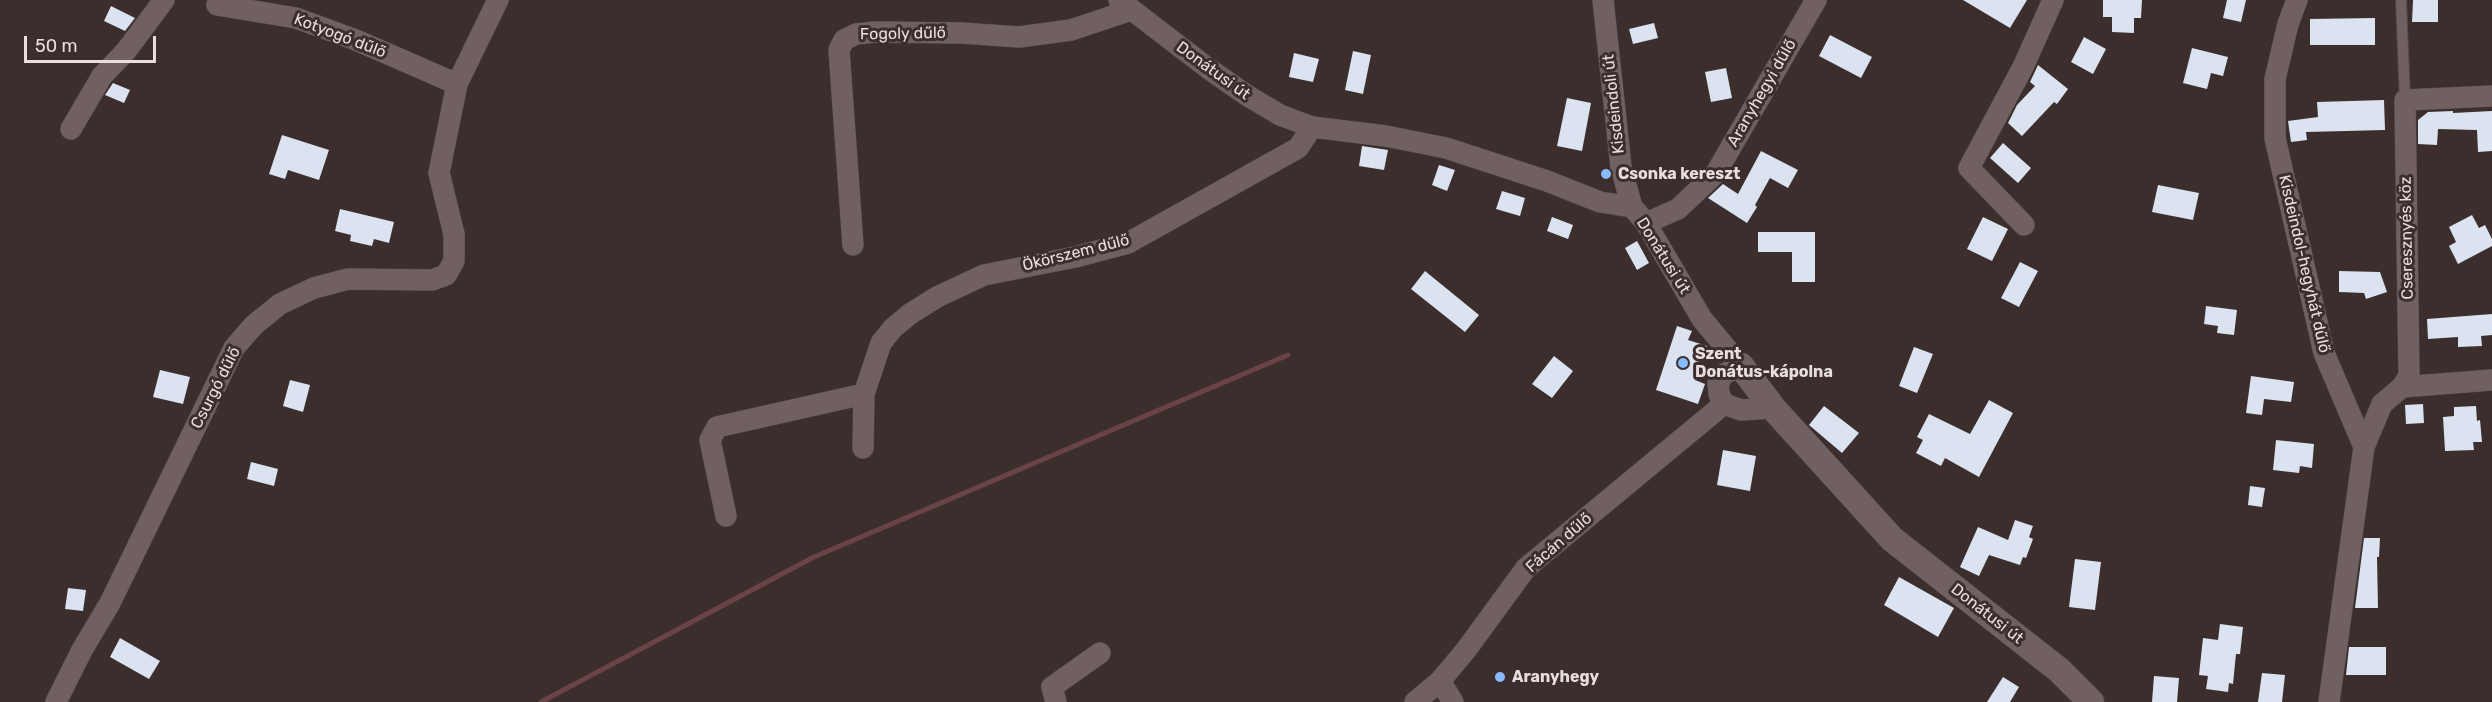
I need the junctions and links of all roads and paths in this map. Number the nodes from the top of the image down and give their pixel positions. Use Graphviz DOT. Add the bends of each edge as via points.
graph roads {
  1 [pos="164,0"];
  2 [pos="498,0"];
  3 [pos="1603,0"];
  4 [pos="1816,0"];
  5 [pos="2053,0"];
  6 [pos="2297,0"];
  7 [pos="2401,0"];
  8 [pos="217,5"];
  9 [pos="1125,5"];
  10 [pos="457,84"];
  11 [pos="2492,96"];
  12 [pos="2405,100"];
  13 [pos="1312,127"];
  14 [pos="71,129"];
  15 [pos="1632,207"];
  16 [pos="1646,224"];
  17 [pos="2024,225"];
  18 [pos="854,245"];
  19 [pos="1741,366"];
  20 [pos="2492,380"];
  21 [pos="2402,387"];
  22 [pos="864,394"];
  23 [pos="1724,404"];
  24 [pos="1773,408"];
  25 [pos="2364,447"];
  26 [pos="863,448"];
  27 [pos="726,516"];
  28 [pos="1100,653"];
  29 [pos="1440,681"];
  30 [pos="56,702"];
  31 [pos="1056,702"];
  32 [pos="1414,702"];
  33 [pos="1454,702"];
  34 [pos="2091,702"];
  35 [pos="2329,702"];
  1 -- 14 [label="street" via="102,76"];
  2 -- 10 [label="street, Csurgó dűlő"];
  3 -- 15 [label="street, Kisdeindoli út" via="1621,167"];
  4 -- 16 [label="street, Aranyhegyi dűlő" via="1716,173 1678,209"];
  5 -- 17 [label="street" via="2023,67 1969,168"];
  6 -- 25 [label="street, Kisdeindol-hegyhát dűlő" via="2275,79 2275,138 2324,353"];
  7 -- 12 [label="lane"];
  8 -- 10 [label="street, Kotyogó dűlő" via="296,18"];
  9 -- 13 [label="street, Donátusi út" via="1248,96 1280,115"];
  9 -- 18 [label="street, Fogoly dűlő" via="1071,30 1019,38 875,32 844,40 839,50"];
  10 -- 30 [label="street, Csurgó dűlő" via="440,173 454,234 454,261 446,274 432,280 348,279 314,288 280,304 254,325 234,348 110,603"];
  11 -- 12 [label="street"];
  12 -- 21 [label="street, Cseresznyés köz" via="2409,376"];
  13 -- 15 [label="street, Donátusi út" via="1446,148 1600,202"];
  13 -- 22 [label="street, Ökörszem dűlő" via="1298,148 1128,243 984,275 937,297 893,328 881,343"];
  15 -- 16 [label="street, Donátusi út"];
  16 -- 19 [label="street, Donátusi út" via="1702,320"];
  19 -- 23 [label="street" via="1724,374 1718,383"];
  19 -- 24 [label="street, Donátusi út"];
  20 -- 21 [label="street"];
  21 -- 25 [label="street" via="2382,404"];
  22 -- 26 [label="street, Ökörszem dűlő"];
  22 -- 27 [label="street" via="717,427 710,440"];
  23 -- 24 [label="street" via="1741,410"];
  23 -- 29 [label="street, Fácán dűlő" via="1526,568"];
  24 -- 34 [label="street, Donátusi út" via="1892,539 2059,670"];
  25 -- 35 [label="street"];
  28 -- 31 [label="street" via="1052,687"];
  29 -- 32 [label="street, Fácán dűlő"];
  29 -- 33 [label="street"];
}
